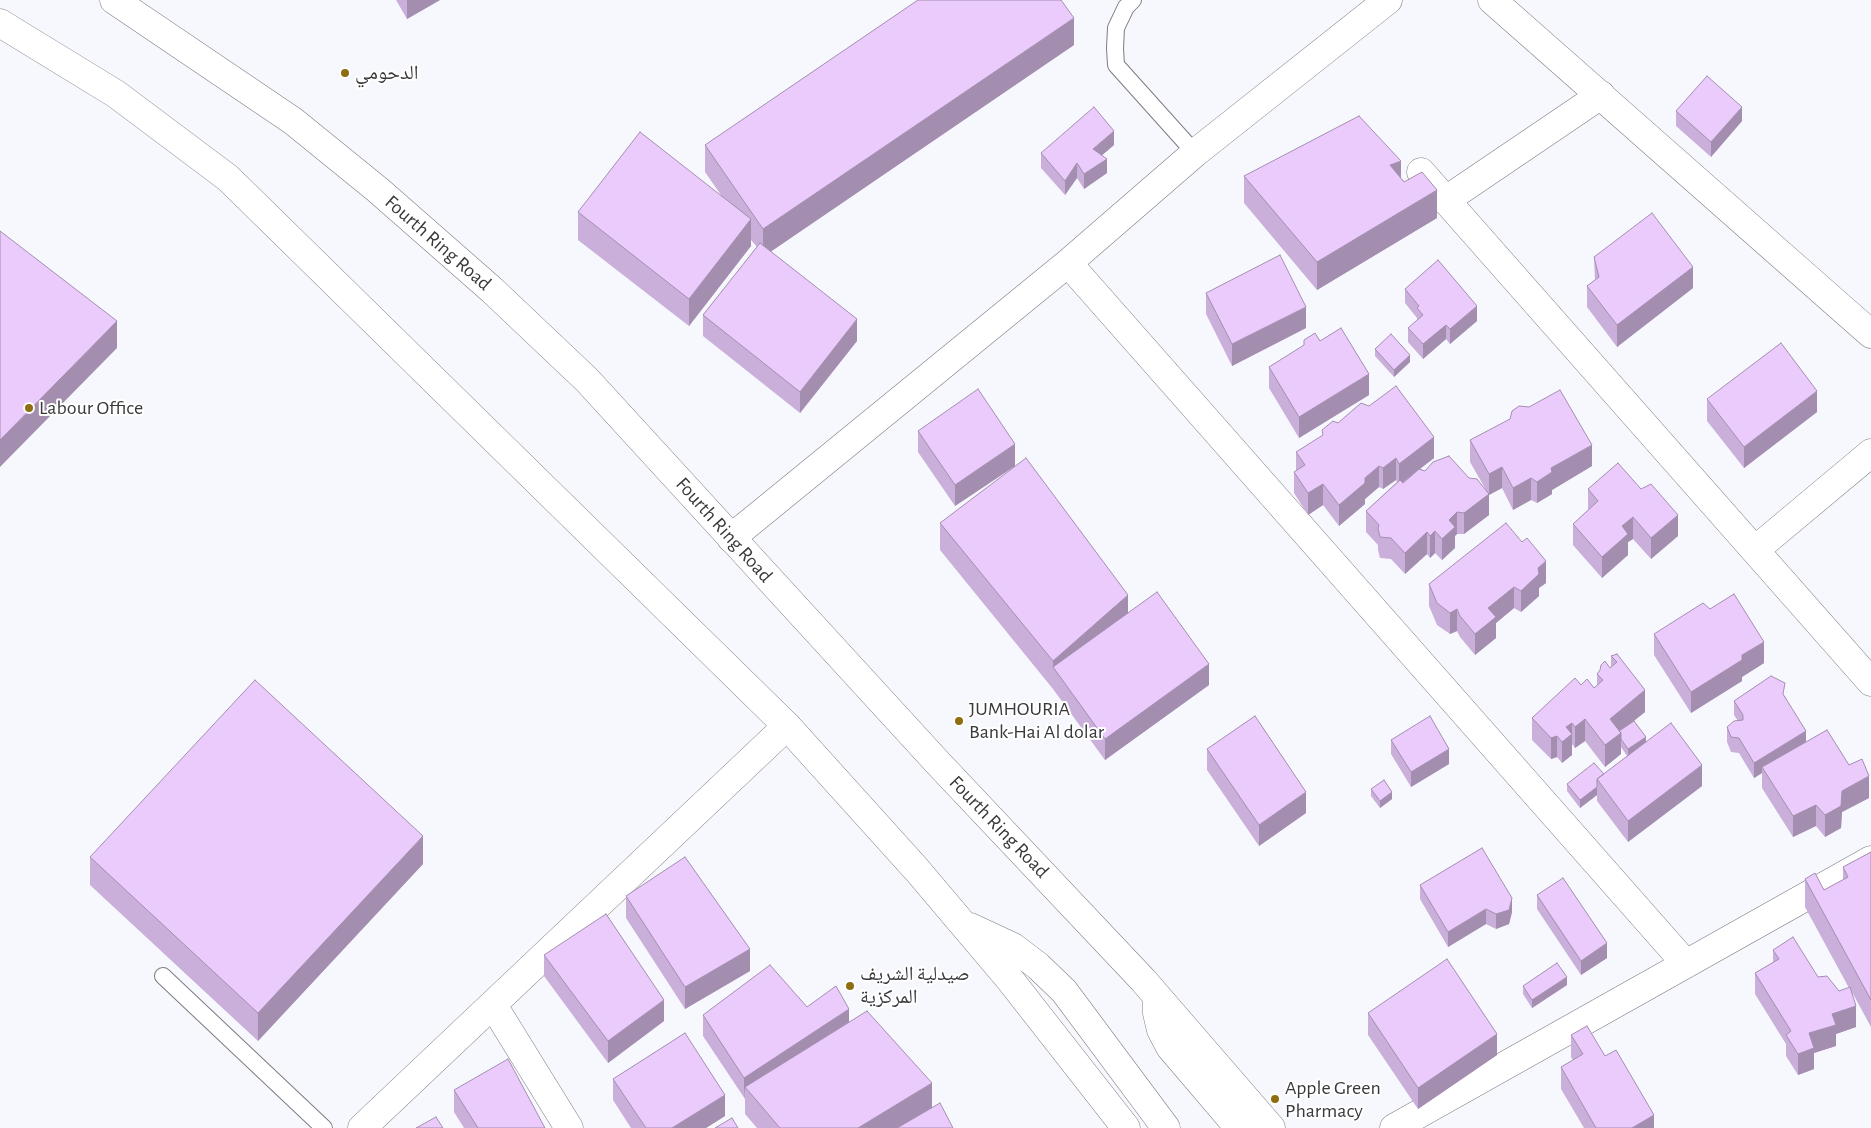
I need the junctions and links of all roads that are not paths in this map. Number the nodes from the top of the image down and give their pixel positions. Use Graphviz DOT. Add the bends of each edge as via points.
graph roads {
  1 [pos="114,0"];
  2 [pos="1133,0"];
  3 [pos="1388,0"];
  4 [pos="1492,0"];
  5 [pos="0,23"];
  6 [pos="1601,96"];
  7 [pos="1195,152"];
  8 [pos="1421,172"];
  9 [pos="1446,200"];
  10 [pos="1068,263"];
  11 [pos="1871,334"];
  12 [pos="1871,453"];
  13 [pos="731,538"];
  14 [pos="1755,550"];
  15 [pos="1871,682"];
  16 [pos="787,726"];
  17 [pos="1871,860"];
  18 [pos="962,923"];
  19 [pos="1686,964"];
  20 [pos="163,976"];
  21 [pos="1157,996"];
  22 [pos="493,1005"];
  23 [pos="324,1128"];
  24 [pos="362,1128"];
  25 [pos="569,1128"];
  26 [pos="1126,1128"];
  27 [pos="1166,1128"];
  28 [pos="1239,1128"];
  29 [pos="1271,1128"];
  30 [pos="1394,1128"];
  1 -- 13 [label="street, Fourth Ring Road" via="293,121 378,190 492,290 587,380"];
  2 -- 7 [label="lane" via="1116,28 1116,65"];
  3 -- 7 [label="street"];
  4 -- 6 [label="street"];
  5 -- 16 [label="street" via="116,94 228,178"];
  6 -- 9 [label="street"];
  6 -- 11 [label="street"];
  7 -- 10 [label="street"];
  8 -- 9 [label="street"];
  9 -- 14 [label="street"];
  10 -- 13 [label="street"];
  10 -- 19 [label="street"];
  12 -- 14 [label="street"];
  13 -- 21 [label="street, Fourth Ring Road"];
  14 -- 15 [label="street"];
  16 -- 18 [label="street"];
  16 -- 22 [label="street"];
  17 -- 19 [label="street"];
  18 -- 26 [label="street" via="1012,981"];
  18 -- 27 [label="street" via="1013,947 1064,991"];
  19 -- 30 [label="street"];
  20 -- 23 [label="lane"];
  21 -- 28 [label="street" via="1160,1030 1170,1048"];
  21 -- 29 [label="street, Fourth Ring Road"];
  22 -- 24 [label="street"];
  22 -- 25 [label="street"];
}
